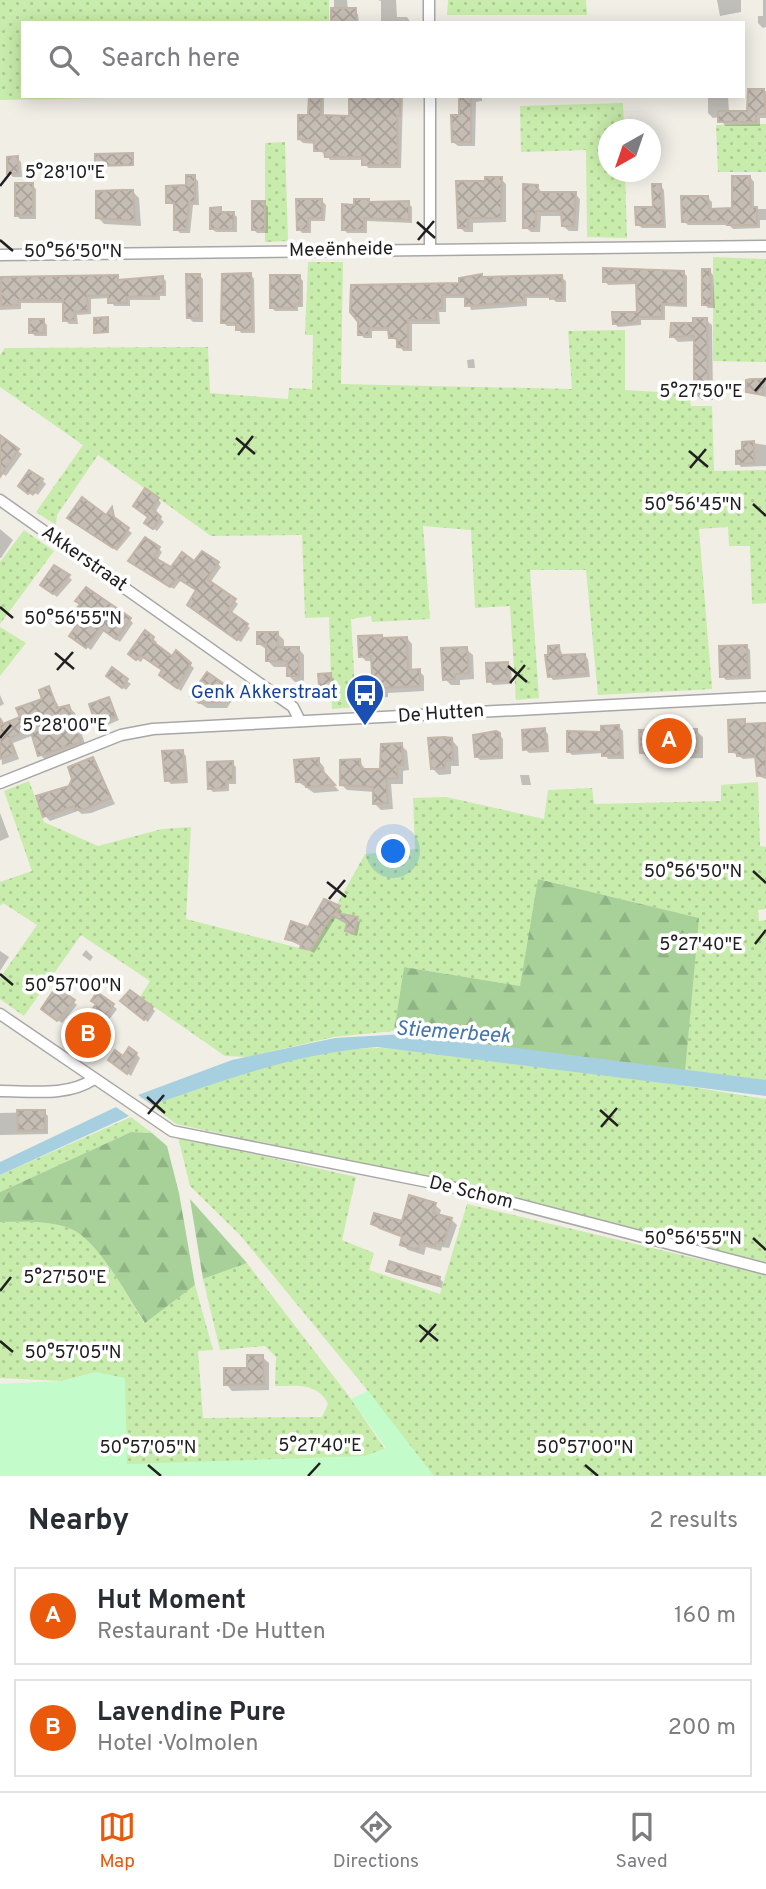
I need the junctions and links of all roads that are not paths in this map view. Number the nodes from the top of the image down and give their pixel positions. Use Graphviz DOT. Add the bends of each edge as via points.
graph roads {
  1 [pos="429,0"];
  2 [pos="429,21"];
  3 [pos="430,98"];
  4 [pos="766,246"];
  5 [pos="430,249"];
  6 [pos="0,255"];
  7 [pos="0,500"];
  8 [pos="766,697"];
  9 [pos="300,721"];
  10 [pos="0,783"];
  11 [pos="0,1014"];
  12 [pos="94,1079"];
  13 [pos="0,1091"];
  14 [pos="766,1269"];
  1 -- 2 [label="street"];
  3 -- 5 [label="street"];
  4 -- 5 [label="street, Meeënheide"];
  5 -- 6 [label="street, Meeënheide"];
  7 -- 9 [label="street, Akkerstraat" via="293,707"];
  8 -- 9 [label="street, De Hutten"];
  9 -- 10 [label="street, De Hutten" via="121,735"];
  11 -- 12 [label="street"];
  12 -- 13 [label="street" via="67,1091"];
  12 -- 14 [label="street, De Schom" via="172,1130 448,1186"];
}
